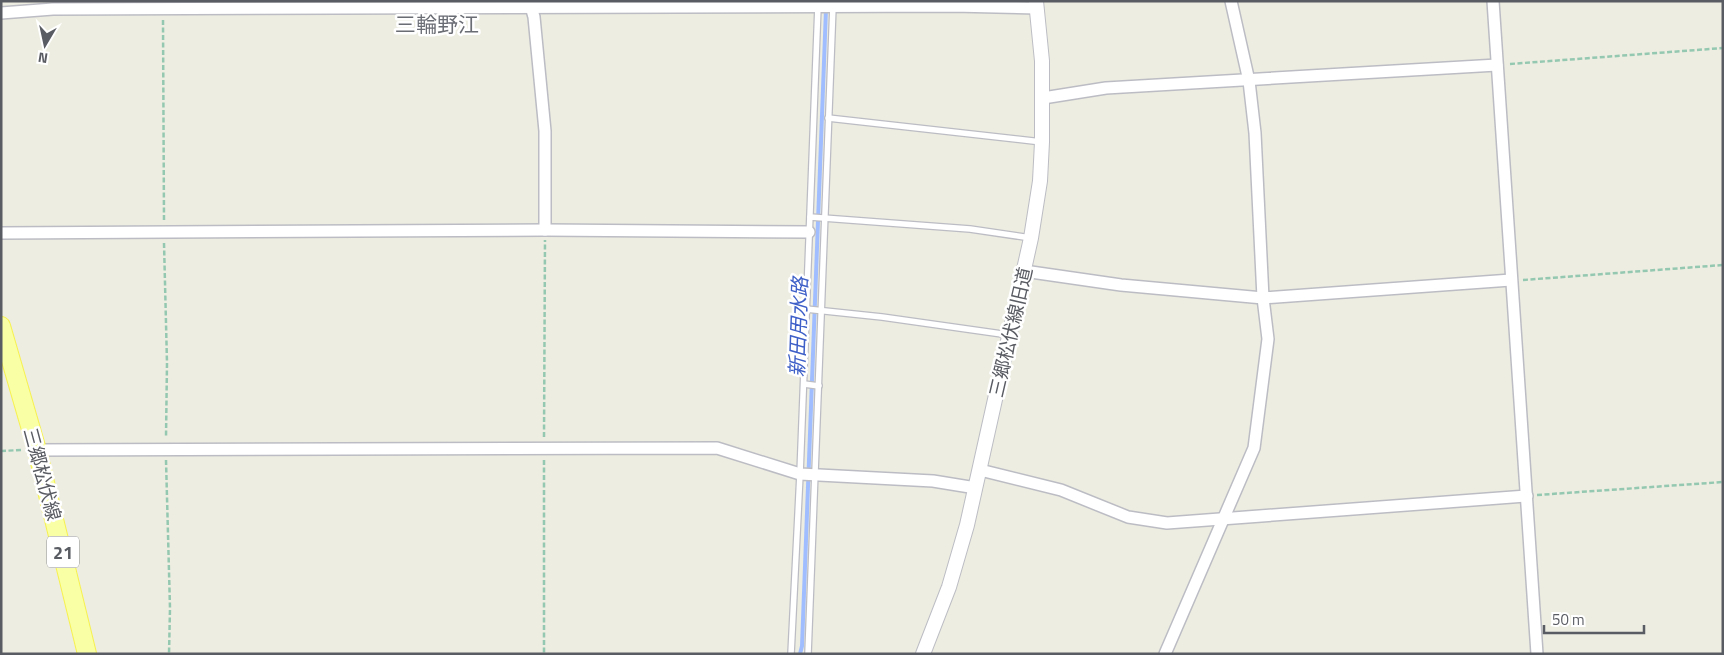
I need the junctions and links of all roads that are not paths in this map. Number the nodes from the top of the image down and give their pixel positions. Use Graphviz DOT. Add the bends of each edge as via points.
graph roads {
  1 [pos="1231,1"];
  2 [pos="1493,1"];
  3 [pos="818,4"];
  4 [pos="833,4"];
  5 [pos="52,5"];
  6 [pos="531,5"];
  7 [pos="1036,5"];
  8 [pos="1,13"];
  9 [pos="1497,65"];
  10 [pos="1249,81"];
  11 [pos="1043,98"];
  12 [pos="828,118"];
  13 [pos="1042,142"];
  14 [pos="810,218"];
  15 [pos="826,219"];
  16 [pos="545,230"];
  17 [pos="809,232"];
  18 [pos="1,233"];
  19 [pos="1031,238"];
  20 [pos="1024,271"];
  21 [pos="1511,280"];
  22 [pos="1263,298"];
  23 [pos="806,309"];
  24 [pos="821,310"];
  25 [pos="1,326"];
  26 [pos="1009,335"];
  27 [pos="804,384"];
  28 [pos="819,386"];
  29 [pos="37,450"];
  30 [pos="980,470"];
  31 [pos="800,474"];
  32 [pos="816,476"];
  33 [pos="976,488"];
  34 [pos="1527,496"];
  35 [pos="1224,519"];
  36 [pos="87,654"];
  37 [pos="791,654"];
  38 [pos="808,654"];
  39 [pos="923,654"];
  40 [pos="1166,654"];
  41 [pos="1537,654"];
  1 -- 10 [label="street"];
  2 -- 9 [label="street"];
  3 -- 4 [label="street"];
  3 -- 6 [label="street"];
  3 -- 14 [label="lane"];
  4 -- 7 [label="street"];
  4 -- 12 [label="lane"];
  5 -- 6 [label="street" via="162,10"];
  5 -- 8 [label="street"];
  6 -- 16 [label="street" via="546,131"];
  7 -- 11 [label="street, 三郷松伏線旧道"];
  9 -- 10 [label="street"];
  9 -- 21 [label="street"];
  10 -- 11 [label="street" via="1106,88"];
  10 -- 22 [label="street" via="1255,133"];
  11 -- 13 [label="street, 三郷松伏線旧道"];
  12 -- 13 [label="lane"];
  12 -- 15 [label="lane"];
  13 -- 19 [label="street, 三郷松伏線旧道"];
  14 -- 15 [label="lane"];
  14 -- 17 [label="lane"];
  15 -- 19 [label="lane" via="970,229"];
  15 -- 24 [label="lane"];
  16 -- 17 [label="street"];
  16 -- 18 [label="street"];
  17 -- 23 [label="lane"];
  19 -- 20 [label="street, 三郷松伏線旧道"];
  20 -- 22 [label="street" via="1121,285"];
  20 -- 26 [label="street, 三郷松伏線旧道"];
  21 -- 22 [label="street"];
  21 -- 34 [label="street"];
  22 -- 35 [label="street" via="1268,340 1254,448"];
  23 -- 24 [label="lane"];
  23 -- 27 [label="lane"];
  24 -- 26 [label="lane"];
  24 -- 28 [label="lane"];
  25 -- 29 [label="main road, 三郷松伏線 / 21"];
  26 -- 30 [label="street, 三郷松伏線旧道"];
  27 -- 28 [label="lane"];
  27 -- 31 [label="lane"];
  28 -- 32 [label="lane"];
  29 -- 31 [label="street" via="717,448"];
  29 -- 36 [label="main road, 三郷松伏線 / 21"];
  30 -- 33 [label="street, 三郷松伏線旧道"];
  30 -- 35 [label="street" via="1061,490 1128,517 1167,523"];
  31 -- 32 [label="street"];
  31 -- 37 [label="lane"];
  32 -- 33 [label="street" via="933,481"];
  32 -- 38 [label="lane"];
  33 -- 39 [label="street, 三郷松伏線旧道" via="954,570"];
  34 -- 35 [label="street"];
  34 -- 41 [label="street"];
  35 -- 40 [label="street"];
}
